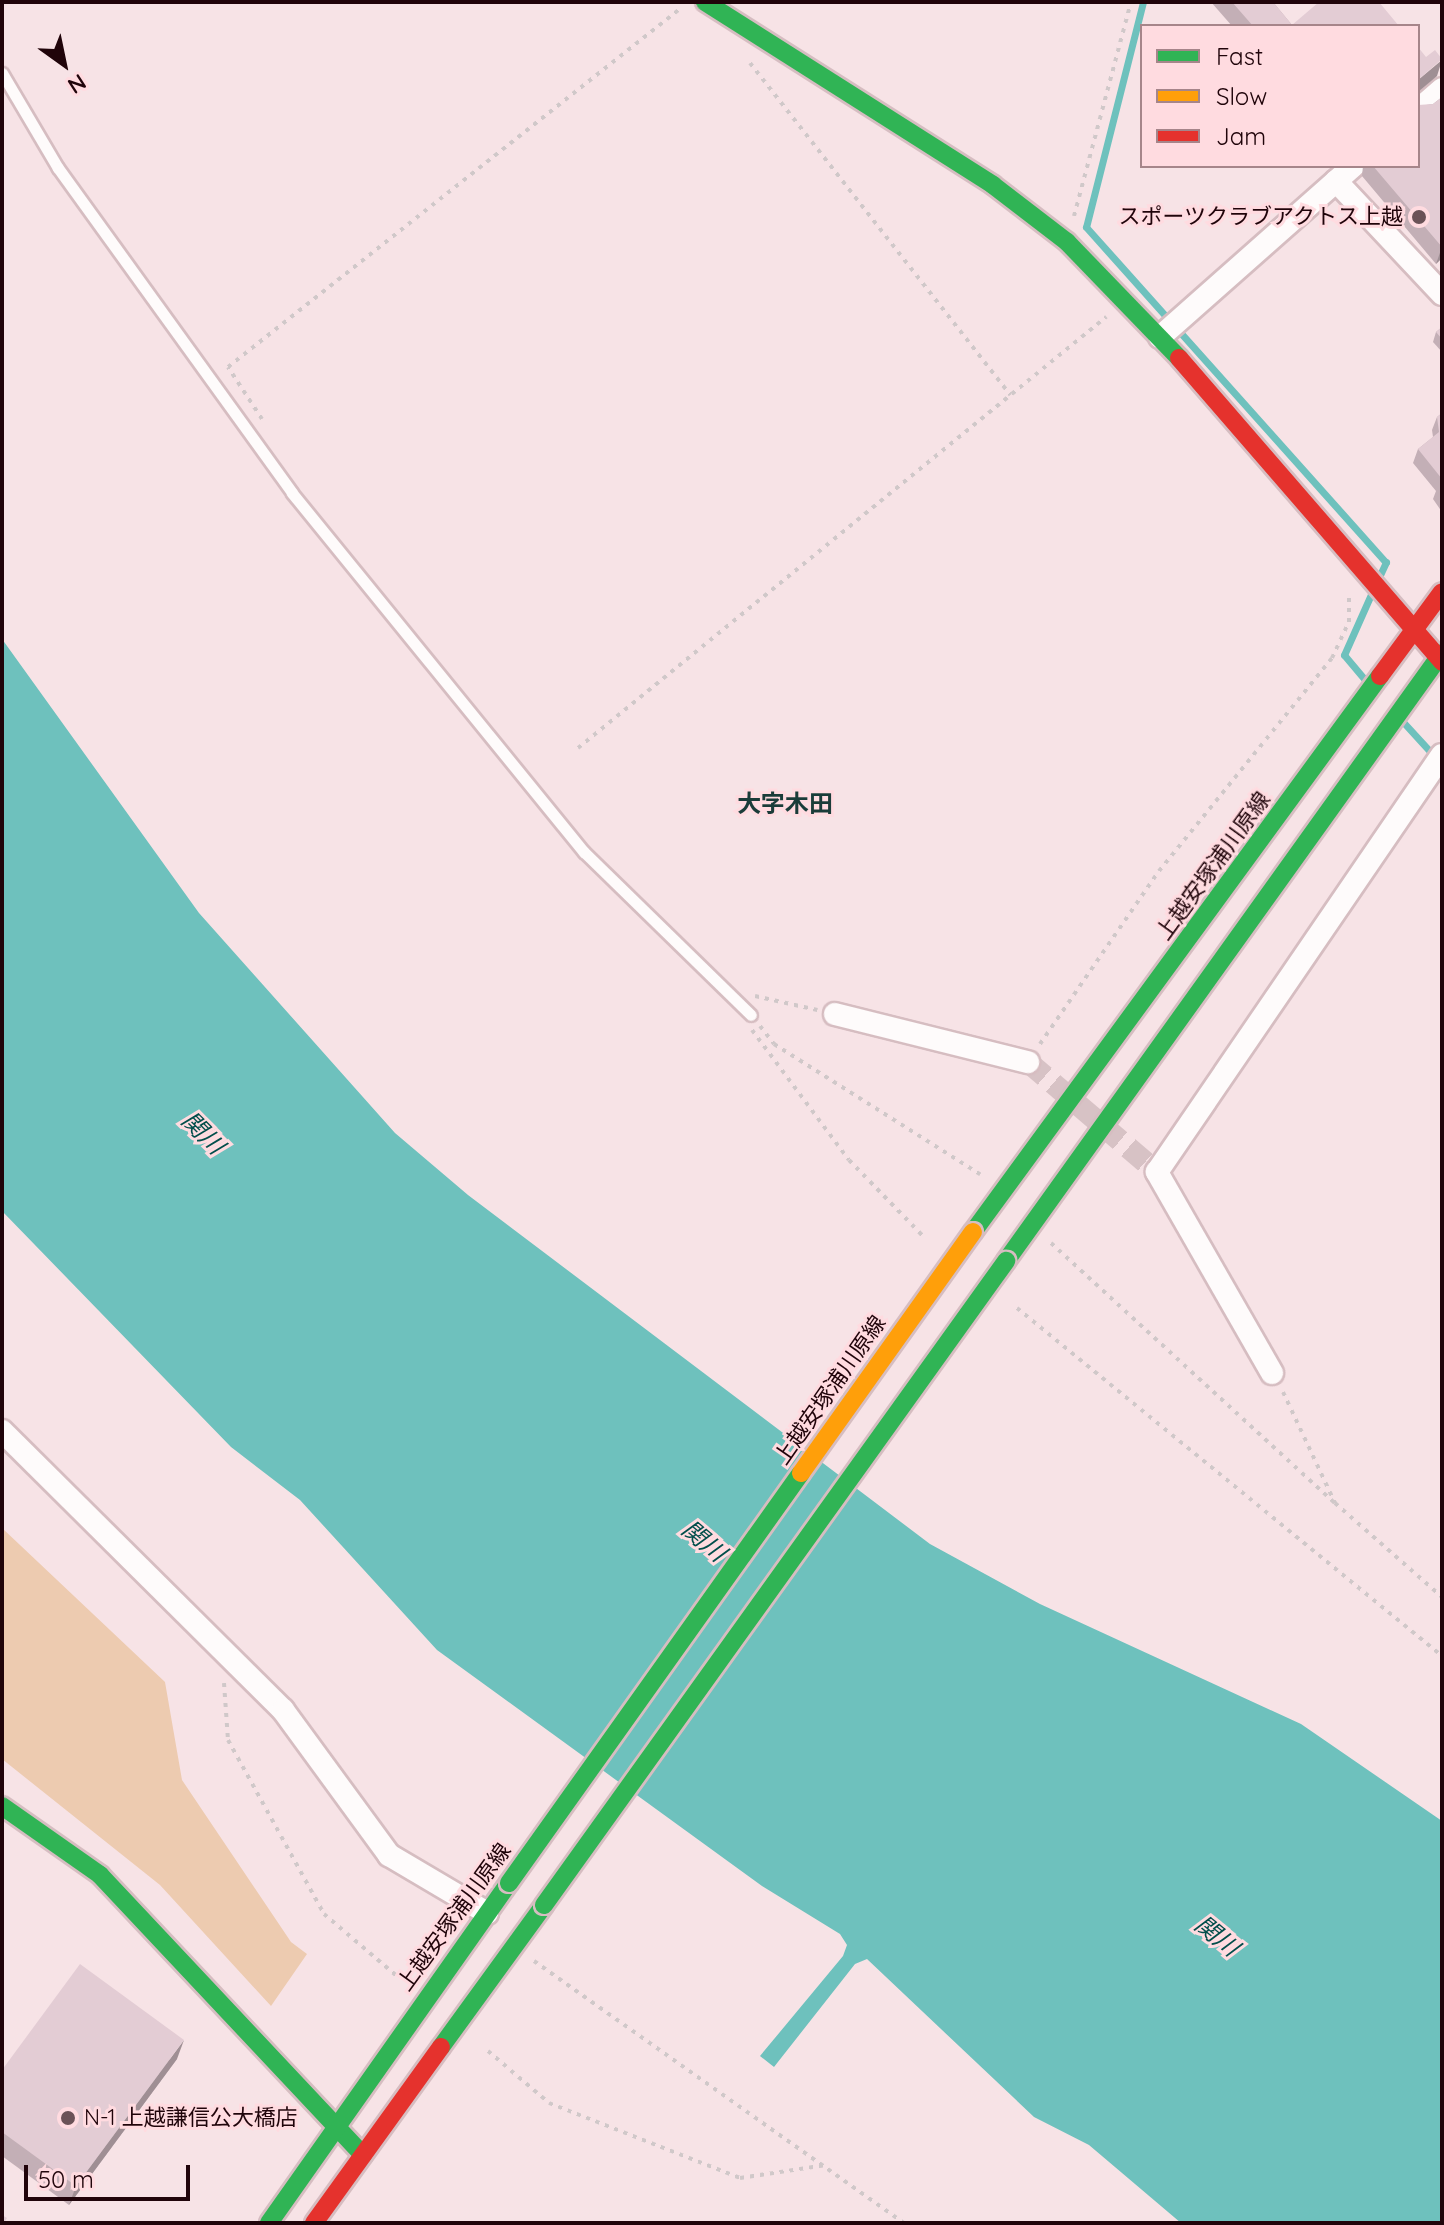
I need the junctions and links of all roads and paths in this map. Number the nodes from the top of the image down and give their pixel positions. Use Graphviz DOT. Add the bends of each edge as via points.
graph roads {
  1 [pos="689,2"];
  2 [pos="705,2"];
  3 [pos="1131,2"];
  4 [pos="740,51"];
  5 [pos="2,73"];
  6 [pos="1442,89"];
  7 [pos="1420,108"];
  8 [pos="1351,168"];
  9 [pos="1336,181"];
  10 [pos="1067,242"];
  11 [pos="1442,294"];
  12 [pos="1126,301"];
  13 [pos="1160,337"];
  14 [pos="228,367"];
  15 [pos="1010,395"];
  16 [pos="1347,585"];
  17 [pos="1442,592"];
  18 [pos="1415,632"];
  19 [pos="1441,657"];
  20 [pos="578,748"];
  21 [pos="1442,755"];
  22 [pos="738,1001"];
  23 [pos="835,1014"];
  24 [pos="751,1015"];
  25 [pos="760,1026"];
  26 [pos="1028,1062"];
  27 [pos="1004,1189"];
  28 [pos="1032,1225"];
  29 [pos="923,1236"];
  30 [pos="1017,1308"];
  31 [pos="1272,1373"];
  32 [pos="2,1431"];
  33 [pos="1335,1503"];
  34 [pos="1442,1597"];
  35 [pos="221,1649"];
  36 [pos="1442,1656"];
  37 [pos="2,1806"];
  38 [pos="487,1913"];
  39 [pos="514,1945"];
  40 [pos="398,1977"];
  41 [pos="488,2051"];
  42 [pos="333,2129"];
  43 [pos="363,2155"];
  44 [pos="826,2165"];
  45 [pos="269,2223"];
  46 [pos="314,2223"];
  47 [pos="904,2223"];
  1 -- 14 [label="path"];
  2 -- 10 [label="main road" via="993,185"];
  3 -- 10 [label="path"];
  4 -- 15 [label="path"];
  5 -- 22 [label="lane" via="58,168 292,493 584,852"];
  6 -- 7 [label="street"];
  8 -- 9 [label="street"];
  9 -- 11 [label="street"];
  9 -- 13 [label="street"];
  10 -- 12 [label="main road"];
  12 -- 13 [label="main road"];
  12 -- 15 [label="path"];
  13 -- 18 [label="main road"];
  15 -- 20 [label="path"];
  16 -- 26 [label="path" via="1349,622 1332,658 1159,871"];
  17 -- 18 [label="main road, 上越安塚浦川原線"];
  18 -- 19 [label="main road"];
  18 -- 27 [label="main road, 上越安塚浦川原線"];
  19 -- 28 [label="main road"];
  21 -- 31 [label="street" via="1157,1172"];
  22 -- 23 [label="path" via="750,995"];
  22 -- 24 [label="lane"];
  23 -- 26 [label="street"];
  24 -- 25 [label="path"];
  25 -- 27 [label="path" via="774,1044"];
  25 -- 29 [label="path" via="751,1031 774,1068"];
  27 -- 38 [label="main road, 上越安塚浦川原線, bridge"];
  28 -- 33 [label="path"];
  28 -- 39 [label="main road, bridge"];
  30 -- 36 [label="path"];
  31 -- 33 [label="path"];
  32 -- 35 [label="street"];
  33 -- 34 [label="path"];
  35 -- 38 [label="street" via="283,1710 389,1855"];
  35 -- 40 [label="path" via="228,1740 324,1914"];
  37 -- 42 [label="main road" via="100,1875 223,1998"];
  38 -- 42 [label="main road, 上越安塚浦川原線"];
  39 -- 43 [label="main road"];
  39 -- 44 [label="path" via="596,2011 757,2112"];
  41 -- 44 [label="path" via="549,2103 740,2178"];
  42 -- 43 [label="main road"];
  42 -- 45 [label="main road, 上越安塚浦川原線"];
  43 -- 46 [label="main road"];
  44 -- 47 [label="path"];
}
